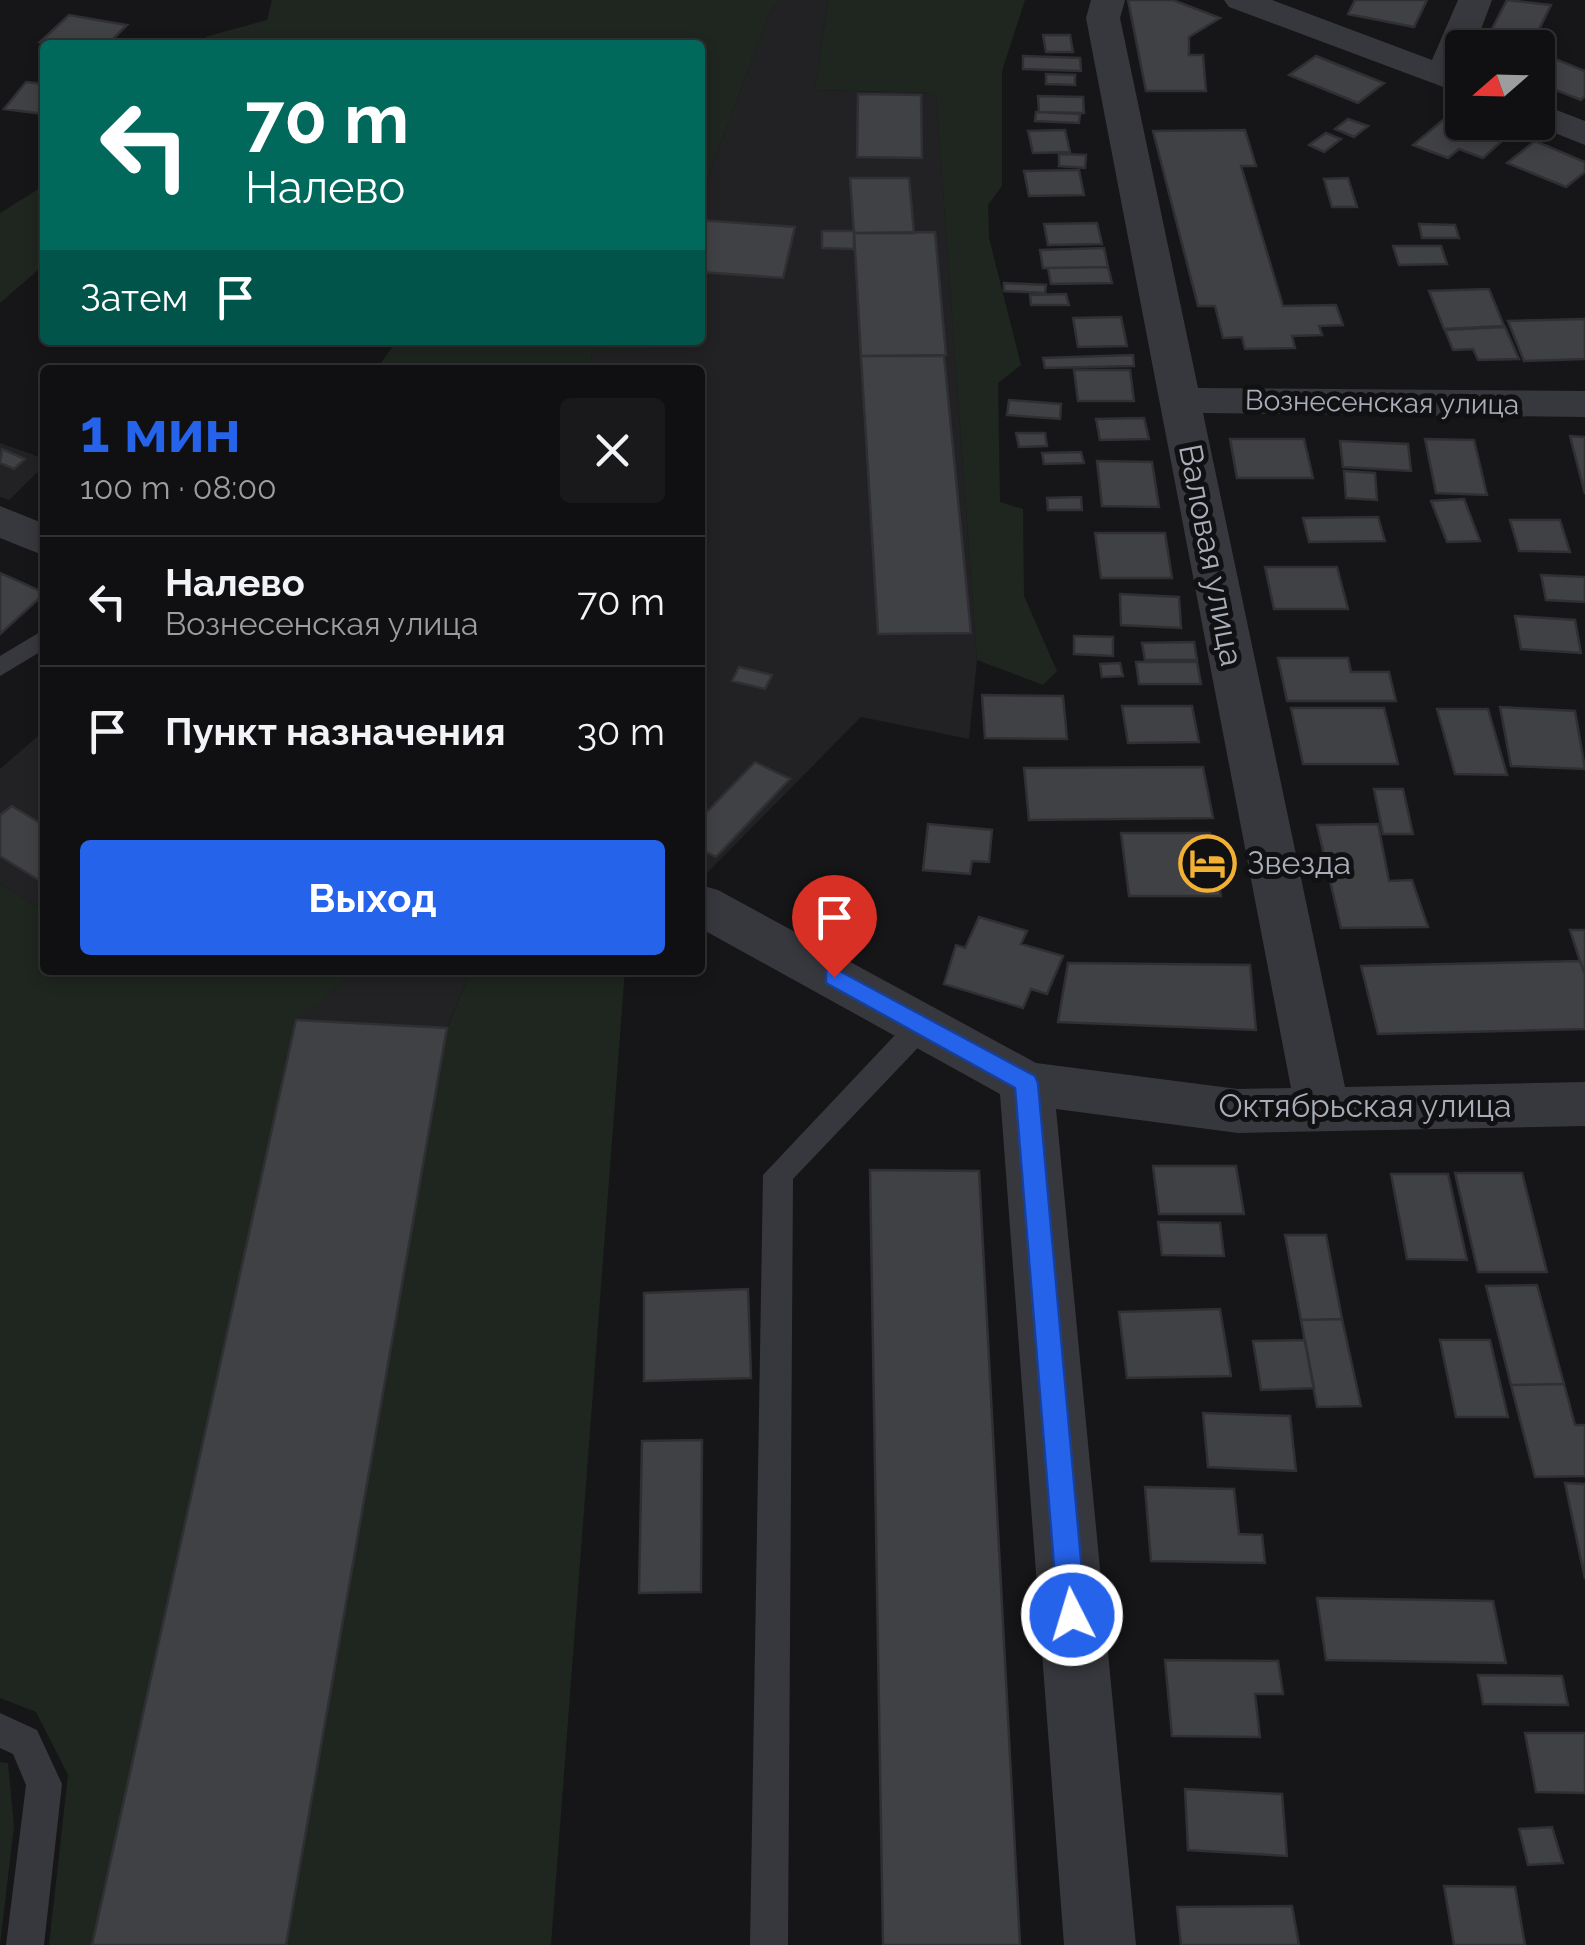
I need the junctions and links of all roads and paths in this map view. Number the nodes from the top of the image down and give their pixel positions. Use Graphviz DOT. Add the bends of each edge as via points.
graph roads {
  1 [pos="1108,0"];
  2 [pos="1241,0"];
  3 [pos="1475,0"];
  4 [pos="1463,30"];
  5 [pos="1445,76"];
  6 [pos="1555,121"];
  7 [pos="1585,134"];
  8 [pos="1180,400"];
  9 [pos="1585,404"];
  10 [pos="0,520"];
  11 [pos="40,540"];
  12 [pos="40,640"];
  13 [pos="0,668"];
  14 [pos="705,907"];
  15 [pos="922,1025"];
  16 [pos="1026,1083"];
  17 [pos="1585,1104"];
  18 [pos="1323,1111"];
  19 [pos="0,1730"];
  20 [pos="25,1945"];
  21 [pos="769,1945"];
  22 [pos="1100,1945"];
  1 -- 8 [label="street, Валовая улица" via="1104,18"];
  2 -- 5 [label="street"];
  3 -- 4 [label="street"];
  6 -- 7 [label="street"];
  8 -- 9 [label="street, Вознесенская улица"];
  8 -- 18 [label="street, Валовая улица"];
  10 -- 11 [label="street"];
  12 -- 13 [label="lane"];
  14 -- 15 [label="street"];
  15 -- 16 [label="street"];
  15 -- 21 [label="lane" via="778,1174"];
  16 -- 18 [label="street, Октябрьская улица" via="1238,1111"];
  16 -- 22 [label="street"];
  17 -- 18 [label="street, Октябрьская улица"];
  19 -- 20 [label="lane" via="25,1742 44,1784"];
}
